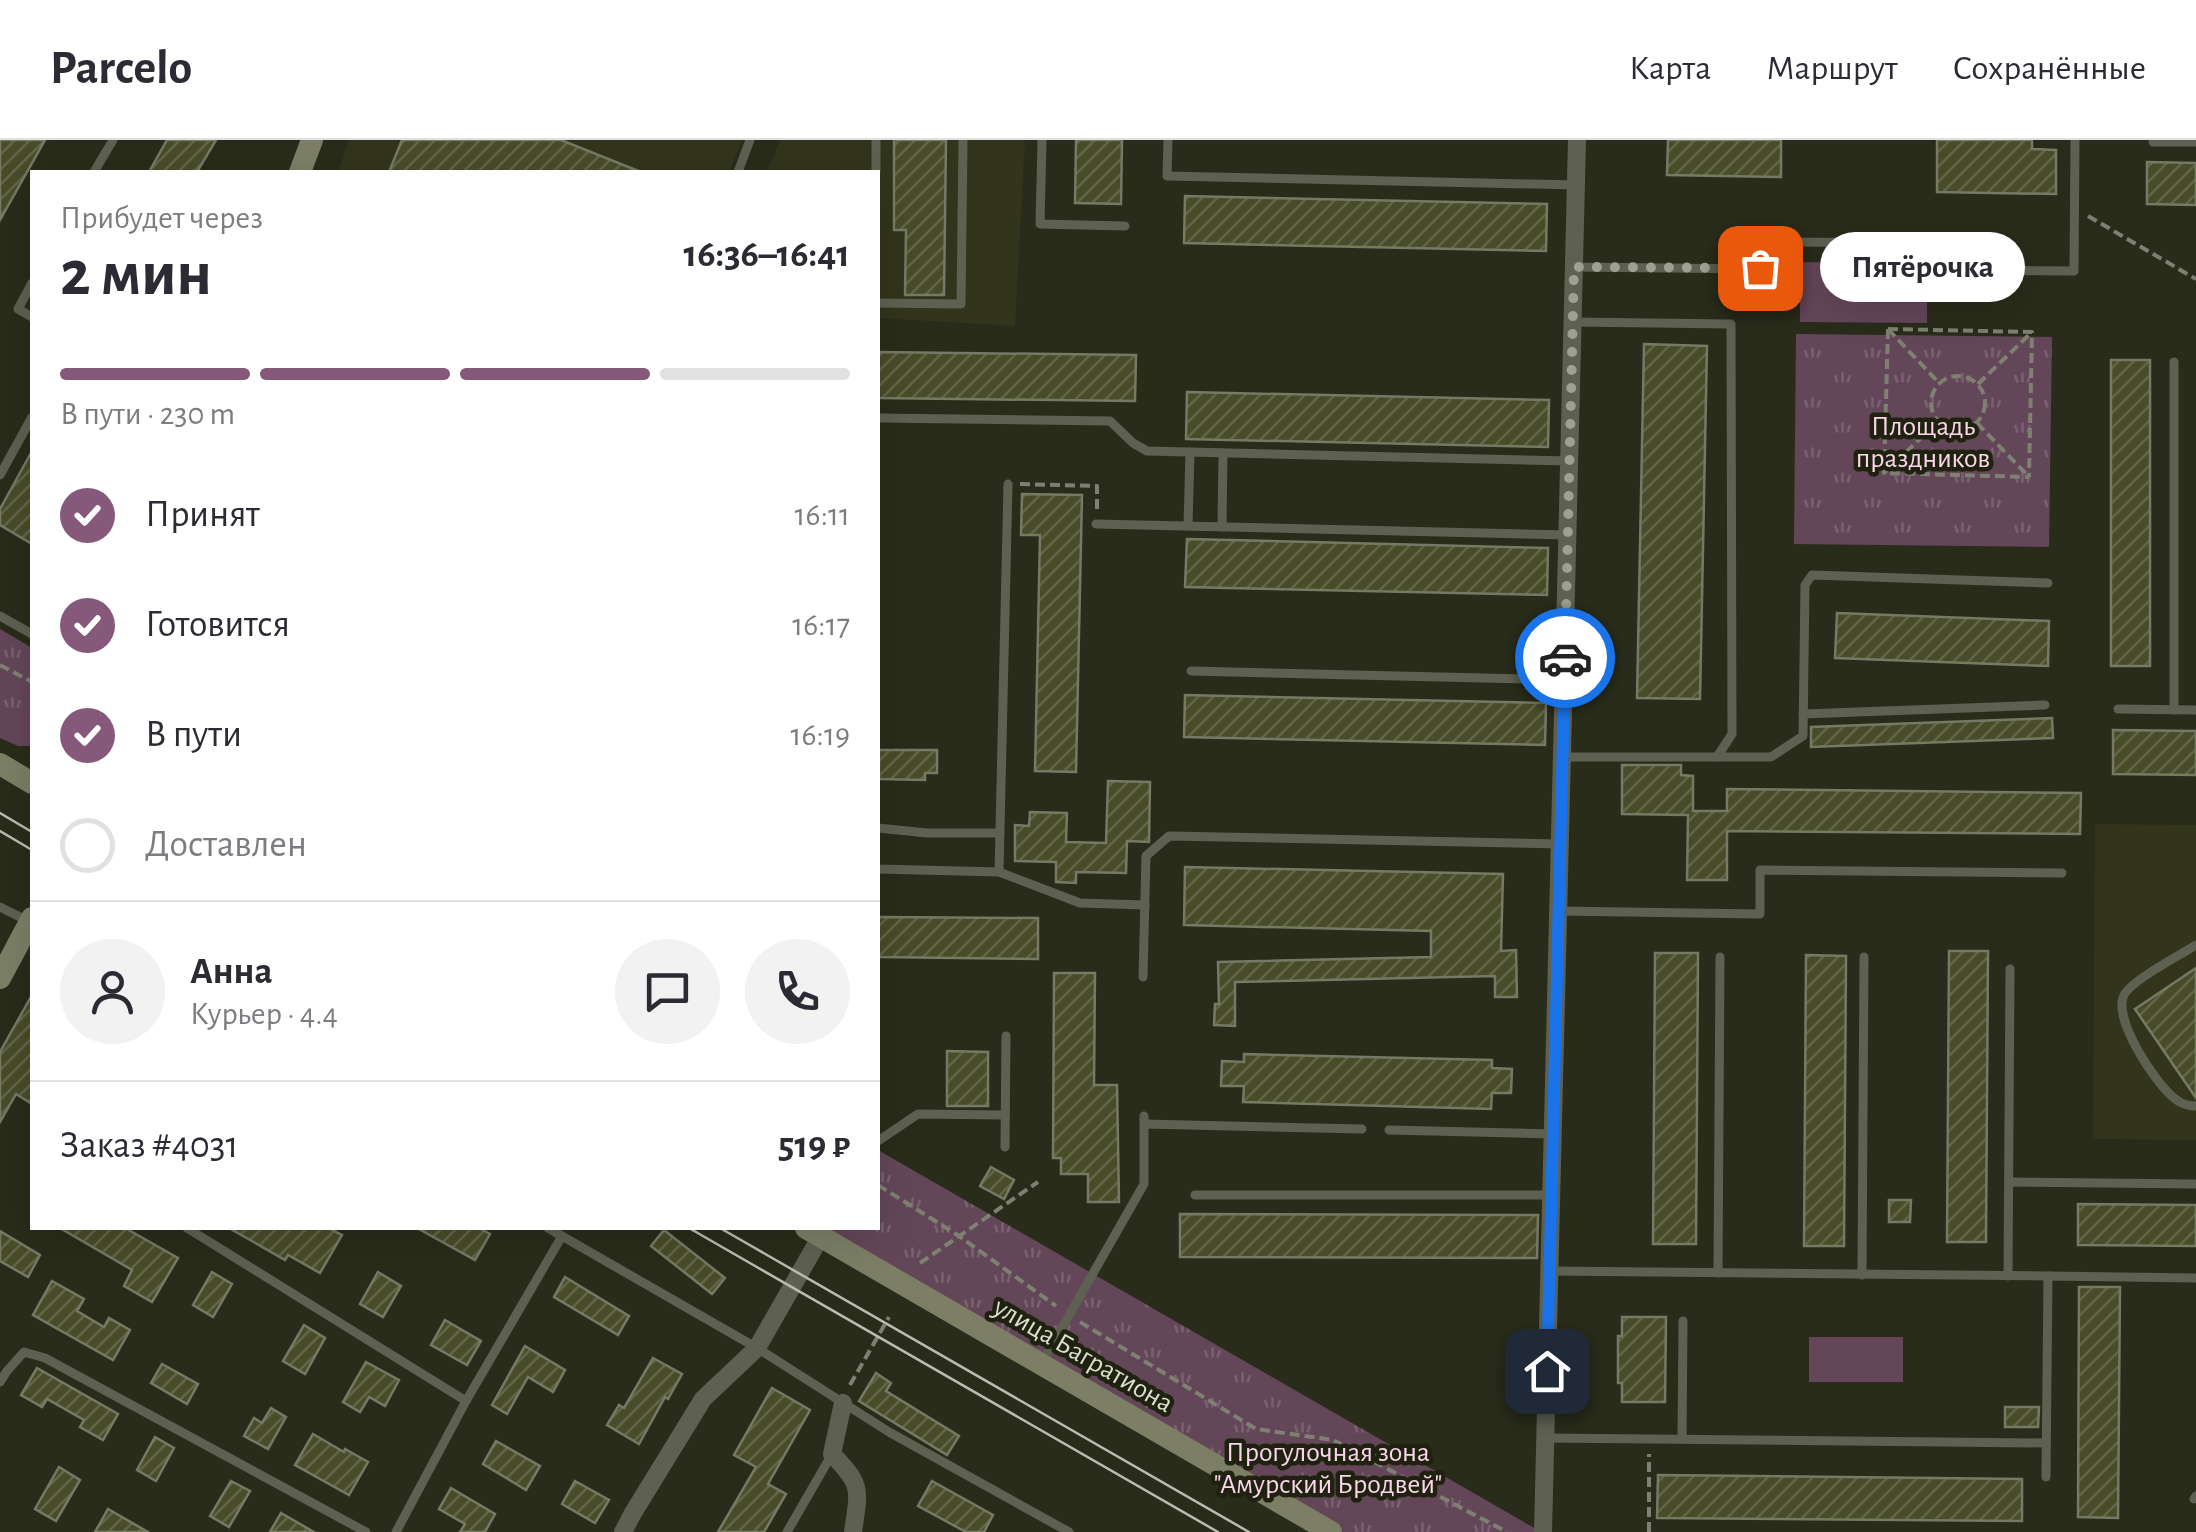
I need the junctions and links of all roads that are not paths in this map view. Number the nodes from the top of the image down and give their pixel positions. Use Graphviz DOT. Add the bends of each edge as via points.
graph roads {
  1 [pos="113,140"];
  2 [pos="312,140"];
  3 [pos="750,140"];
  4 [pos="876,140"];
  5 [pos="962,140"];
  6 [pos="1042,140"];
  7 [pos="1168,140"];
  8 [pos="1578,140"];
  9 [pos="2075,140"];
  10 [pos="2153,142"];
  11 [pos="2196,142"];
  12 [pos="95,170"];
  13 [pos="301,170"];
  14 [pos="739,170"];
  15 [pos="876,170"];
  16 [pos="1576,185"];
  17 [pos="1125,226"];
  18 [pos="1574,267"];
  19 [pos="30,287"];
  20 [pos="880,303"];
  21 [pos="30,317"];
  22 [pos="1573,322"];
  23 [pos="2174,362"];
  24 [pos="880,418"];
  25 [pos="30,421"];
  26 [pos="1190,452"];
  27 [pos="1223,453"];
  28 [pos="1570,461"];
  29 [pos="0,474"];
  30 [pos="1008,484"];
  31 [pos="1096,524"];
  32 [pos="1188,526"];
  33 [pos="1222,527"];
  34 [pos="1568,535"];
  35 [pos="2048,583"];
  36 [pos="0,616"];
  37 [pos="30,633"];
  38 [pos="1191,672"];
  39 [pos="1564,680"];
  40 [pos="2045,705"];
  41 [pos="2118,709"];
  42 [pos="2174,710"];
  43 [pos="2196,710"];
  44 [pos="1803,714"];
  45 [pos="1562,757"];
  46 [pos="1717,757"];
  47 [pos="0,764"];
  48 [pos="30,782"];
  49 [pos="880,828"];
  50 [pos="1000,833"];
  51 [pos="1560,844"];
  52 [pos="880,870"];
  53 [pos="999,872"];
  54 [pos="2062,873"];
  55 [pos="1145,904"];
  56 [pos="0,906"];
  57 [pos="1558,911"];
  58 [pos="30,920"];
  59 [pos="30,925"];
  60 [pos="2196,944"];
  61 [pos="1720,956"];
  62 [pos="1864,958"];
  63 [pos="2010,969"];
  64 [pos="0,978"];
  65 [pos="1144,978"];
  66 [pos="1006,1036"];
  67 [pos="2196,1106"];
  68 [pos="1005,1114"];
  69 [pos="1362,1129"];
  70 [pos="1388,1130"];
  71 [pos="1553,1134"];
  72 [pos="880,1140"];
  73 [pos="1005,1146"];
  74 [pos="2008,1182"];
  75 [pos="2196,1184"];
  76 [pos="1195,1194"];
  77 [pos="1551,1195"];
  78 [pos="189,1230"];
  79 [pos="552,1230"];
  80 [pos="814,1232"];
  81 [pos="562,1236"];
  82 [pos="1549,1272"];
  83 [pos="1718,1273"];
  84 [pos="1862,1275"];
  85 [pos="2008,1276"];
  86 [pos="2048,1276"];
  87 [pos="2196,1278"];
  88 [pos="1683,1321"];
  89 [pos="757,1348"];
  90 [pos="1041,1364"];
  91 [pos="0,1382"];
  92 [pos="466,1401"];
  93 [pos="841,1403"];
  94 [pos="1545,1438"];
  95 [pos="1682,1440"];
  96 [pos="2046,1443"];
  97 [pos="832,1454"];
  98 [pos="2046,1477"];
  99 [pos="366,1532"];
  100 [pos="396,1532"];
  101 [pos="624,1532"];
  102 [pos="787,1532"];
  103 [pos="853,1532"];
  104 [pos="1068,1532"];
  105 [pos="1331,1532"];
  106 [pos="1543,1532"];
  1 -- 12 [label="lane"];
  2 -- 13 [label="street"];
  3 -- 14 [label="lane"];
  4 -- 15 [label="lane"];
  5 -- 20 [label="lane" via="961,304"];
  6 -- 17 [label="lane" via="1040,224"];
  7 -- 16 [label="lane" via="1167,176"];
  8 -- 16 [label="street"];
  9 -- 18 [label="lane" via="2074,271 1953,270 1953,243 1761,242 1760,268"];
  10 -- 11 [label="lane"];
  16 -- 18 [label="street"];
  18 -- 22 [label="street"];
  19 -- 21 [label="lane" via="18,309"];
  22 -- 28 [label="street"];
  22 -- 46 [label="lane" via="1731,324 1732,734"];
  23 -- 42 [label="lane"];
  24 -- 26 [label="lane" via="1110,421 1147,451"];
  25 -- 29 [label="lane"];
  26 -- 27 [label="lane"];
  26 -- 32 [label="lane"];
  27 -- 28 [label="lane"];
  27 -- 33 [label="lane"];
  28 -- 34 [label="street"];
  30 -- 50 [label="lane"];
  31 -- 32 [label="lane"];
  32 -- 33 [label="lane"];
  33 -- 34 [label="lane"];
  34 -- 39 [label="street"];
  35 -- 44 [label="lane" via="1812,574 1805,585"];
  36 -- 37 [label="lane"];
  38 -- 39 [label="lane"];
  39 -- 45 [label="street"];
  40 -- 44 [label="lane"];
  41 -- 42 [label="lane"];
  42 -- 43 [label="lane"];
  44 -- 46 [label="lane" via="1803,736 1771,757"];
  45 -- 46 [label="lane"];
  45 -- 51 [label="street"];
  47 -- 48 [label="street"];
  49 -- 50 [label="lane"];
  50 -- 53 [label="lane"];
  51 -- 55 [label="lane" via="1169,836 1146,856"];
  51 -- 57 [label="street"];
  52 -- 53 [label="lane"];
  53 -- 55 [label="lane" via="1080,903"];
  54 -- 57 [label="lane" via="1760,870 1760,914"];
  55 -- 65 [label="lane"];
  56 -- 58 [label="lane"];
  57 -- 71 [label="street"];
  59 -- 64 [label="street"];
  60 -- 67 [label="lane" via="2133,984 2121,1013 2160,1084 2176,1100"];
  61 -- 83 [label="lane"];
  62 -- 84 [label="lane"];
  63 -- 74 [label="lane"];
  66 -- 68 [label="lane"];
  68 -- 72 [label="lane" via="918,1114"];
  68 -- 73 [label="lane"];
  69 -- 90 [label="lane" via="1144,1120 1144,1184"];
  70 -- 71 [label="lane"];
  71 -- 77 [label="street"];
  74 -- 75 [label="lane"];
  74 -- 85 [label="lane"];
  76 -- 77 [label="lane"];
  77 -- 82 [label="street"];
  78 -- 92 [label="lane"];
  79 -- 81 [label="lane"];
  80 -- 89 [label="street"];
  80 -- 90 [label="street, улица Багратиона"];
  81 -- 89 [label="lane"];
  81 -- 92 [label="lane"];
  82 -- 83 [label="lane"];
  82 -- 94 [label="street"];
  83 -- 84 [label="lane"];
  84 -- 85 [label="lane"];
  85 -- 86 [label="lane"];
  86 -- 87 [label="lane"];
  86 -- 96 [label="lane"];
  88 -- 95 [label="lane"];
  89 -- 93 [label="lane"];
  89 -- 101 [label="street" via="703,1398"];
  90 -- 105 [label="street, улица Багратиона"];
  91 -- 99 [label="lane" via="24,1352 45,1358"];
  92 -- 100 [label="lane"];
  93 -- 97 [label="street"];
  93 -- 104 [label="lane"];
  94 -- 95 [label="lane"];
  94 -- 106 [label="street"];
  95 -- 96 [label="lane"];
  96 -- 98 [label="lane"];
  97 -- 102 [label="lane"];
  97 -- 103 [label="street" via="854,1477"];
}
